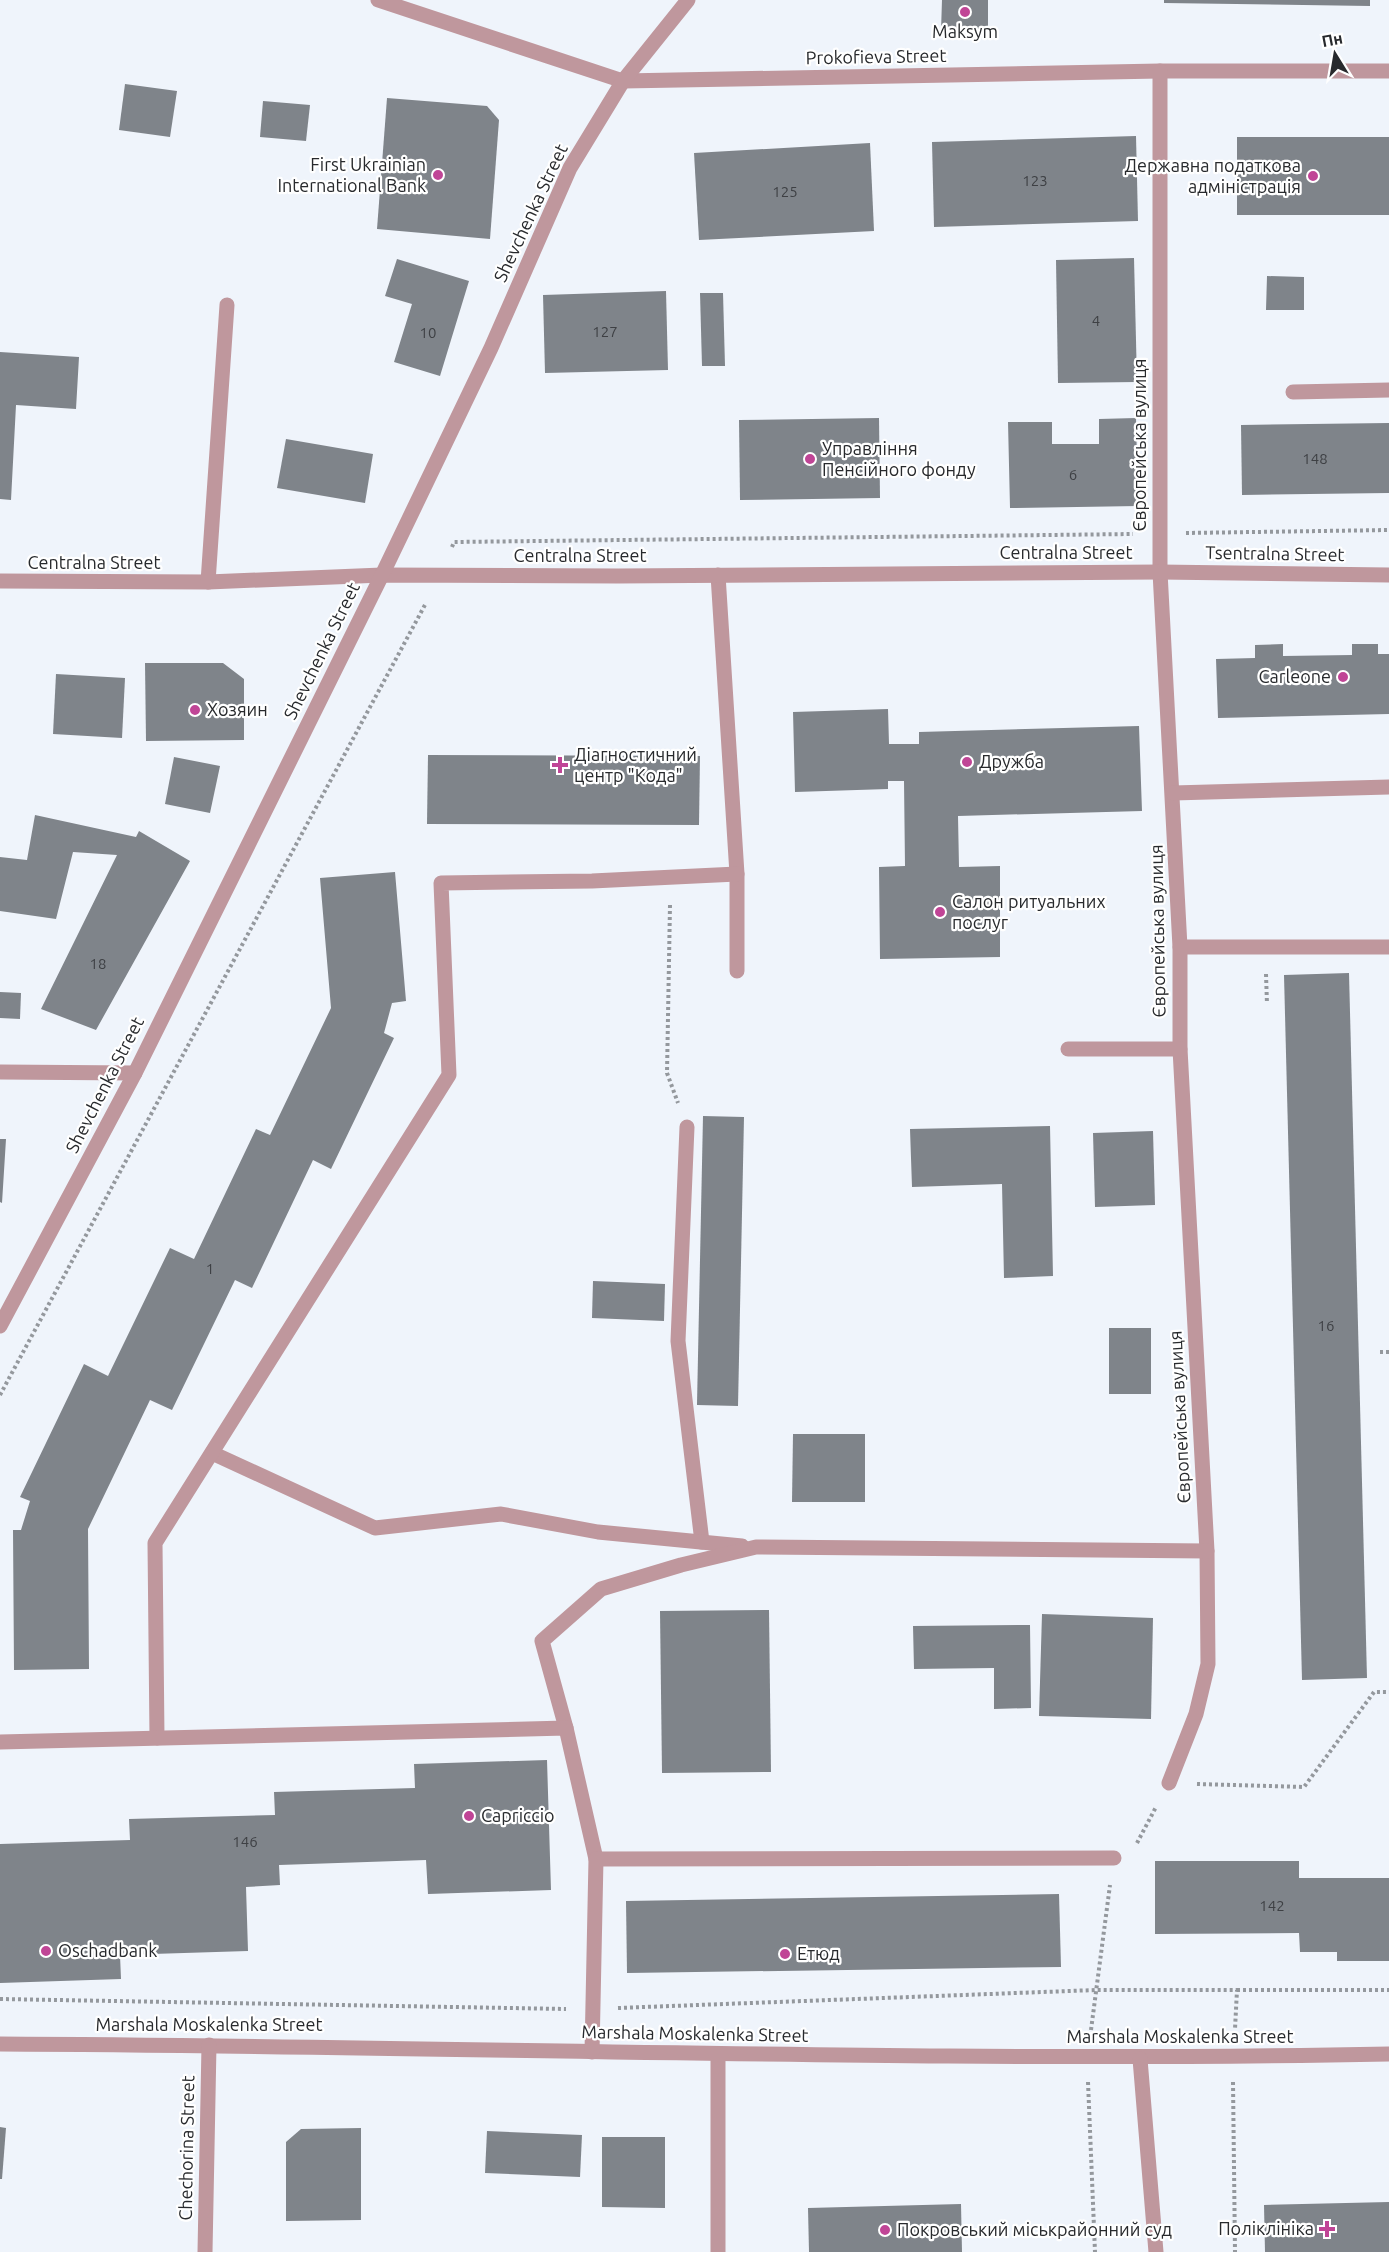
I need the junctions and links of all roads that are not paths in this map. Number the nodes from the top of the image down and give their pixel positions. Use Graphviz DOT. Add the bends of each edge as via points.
graph roads {
  1 [pos="378,0"];
  2 [pos="688,0"];
  3 [pos="1160,71"];
  4 [pos="1389,72"];
  5 [pos="623,81"];
  6 [pos="227,305"];
  7 [pos="1389,390"];
  8 [pos="1293,392"];
  9 [pos="1160,572"];
  10 [pos="382,575"];
  11 [pos="718,575"];
  12 [pos="1389,575"];
  13 [pos="0,581"];
  14 [pos="208,582"];
  15 [pos="1389,787"];
  16 [pos="1173,793"];
  17 [pos="737,874"];
  18 [pos="1180,947"];
  19 [pos="1389,947"];
  20 [pos="737,971"];
  21 [pos="1179,1048"];
  22 [pos="1068,1049"];
  23 [pos="0,1072"];
  24 [pos="135,1073"];
  25 [pos="687,1127"];
  26 [pos="0,1326"];
  27 [pos="212,1453"];
  28 [pos="702,1542"];
  29 [pos="756,1547"];
  30 [pos="1207,1551"];
  31 [pos="566,1728"];
  32 [pos="157,1738"];
  33 [pos="0,1742"];
  34 [pos="1169,1783"];
  35 [pos="1114,1858"];
  36 [pos="596,1859"];
  37 [pos="0,2044"];
  38 [pos="209,2045"];
  39 [pos="592,2052"];
  40 [pos="718,2054"];
  41 [pos="1389,2054"];
  42 [pos="1140,2059"];
  43 [pos="205,2252"];
  44 [pos="718,2252"];
  45 [pos="1156,2252"];
  1 -- 5 [label="street, Prokofieva Street"];
  2 -- 5 [label="street, Shevchenka Street"];
  3 -- 4 [label="street, Prokofieva Street"];
  3 -- 5 [label="street, Prokofieva Street"];
  3 -- 9 [label="street, Європейська вулиця"];
  5 -- 10 [label="street, Shevchenka Street" via="570,168 491,348"];
  6 -- 14 [label="street"];
  7 -- 8 [label="street"];
  9 -- 11 [label="street, Centralna Street"];
  9 -- 12 [label="street, Tsentralna Street"];
  9 -- 16 [label="street, Європейська вулиця"];
  10 -- 11 [label="street, Centralna Street"];
  10 -- 14 [label="street, Centralna Street"];
  10 -- 24 [label="street, Shevchenka Street"];
  11 -- 17 [label="street"];
  13 -- 14 [label="street, Centralna Street"];
  15 -- 16 [label="street"];
  16 -- 18 [label="street, Європейська вулиця"];
  17 -- 20 [label="street"];
  17 -- 27 [label="street" via="592,882 441,884 449,1075"];
  18 -- 19 [label="street"];
  18 -- 21 [label="street, Європейська вулиця"];
  21 -- 22 [label="street"];
  21 -- 30 [label="street, Європейська вулиця"];
  23 -- 24 [label="street"];
  24 -- 26 [label="street, Shevchenka Street"];
  25 -- 28 [label="street" via="678,1341"];
  27 -- 28 [label="street" via="375,1528 501,1514 598,1532"];
  27 -- 32 [label="street" via="155,1543"];
  28 -- 29 [label="street"];
  29 -- 30 [label="street"];
  29 -- 31 [label="street" via="681,1564 601,1589 542,1641"];
  30 -- 34 [label="street, Європейська вулиця" via="1208,1664 1196,1714"];
  31 -- 32 [label="street"];
  31 -- 36 [label="street"];
  32 -- 33 [label="street"];
  35 -- 36 [label="street"];
  36 -- 39 [label="street"];
  37 -- 38 [label="street, Marshala Moskalenka Street"];
  38 -- 39 [label="street, Marshala Moskalenka Street"];
  38 -- 43 [label="street, Chechorina Street"];
  39 -- 40 [label="street, Marshala Moskalenka Street"];
  40 -- 42 [label="street, Marshala Moskalenka Street"];
  40 -- 44 [label="street"];
  41 -- 42 [label="street, Marshala Moskalenka Street"];
  42 -- 45 [label="street"];
}
